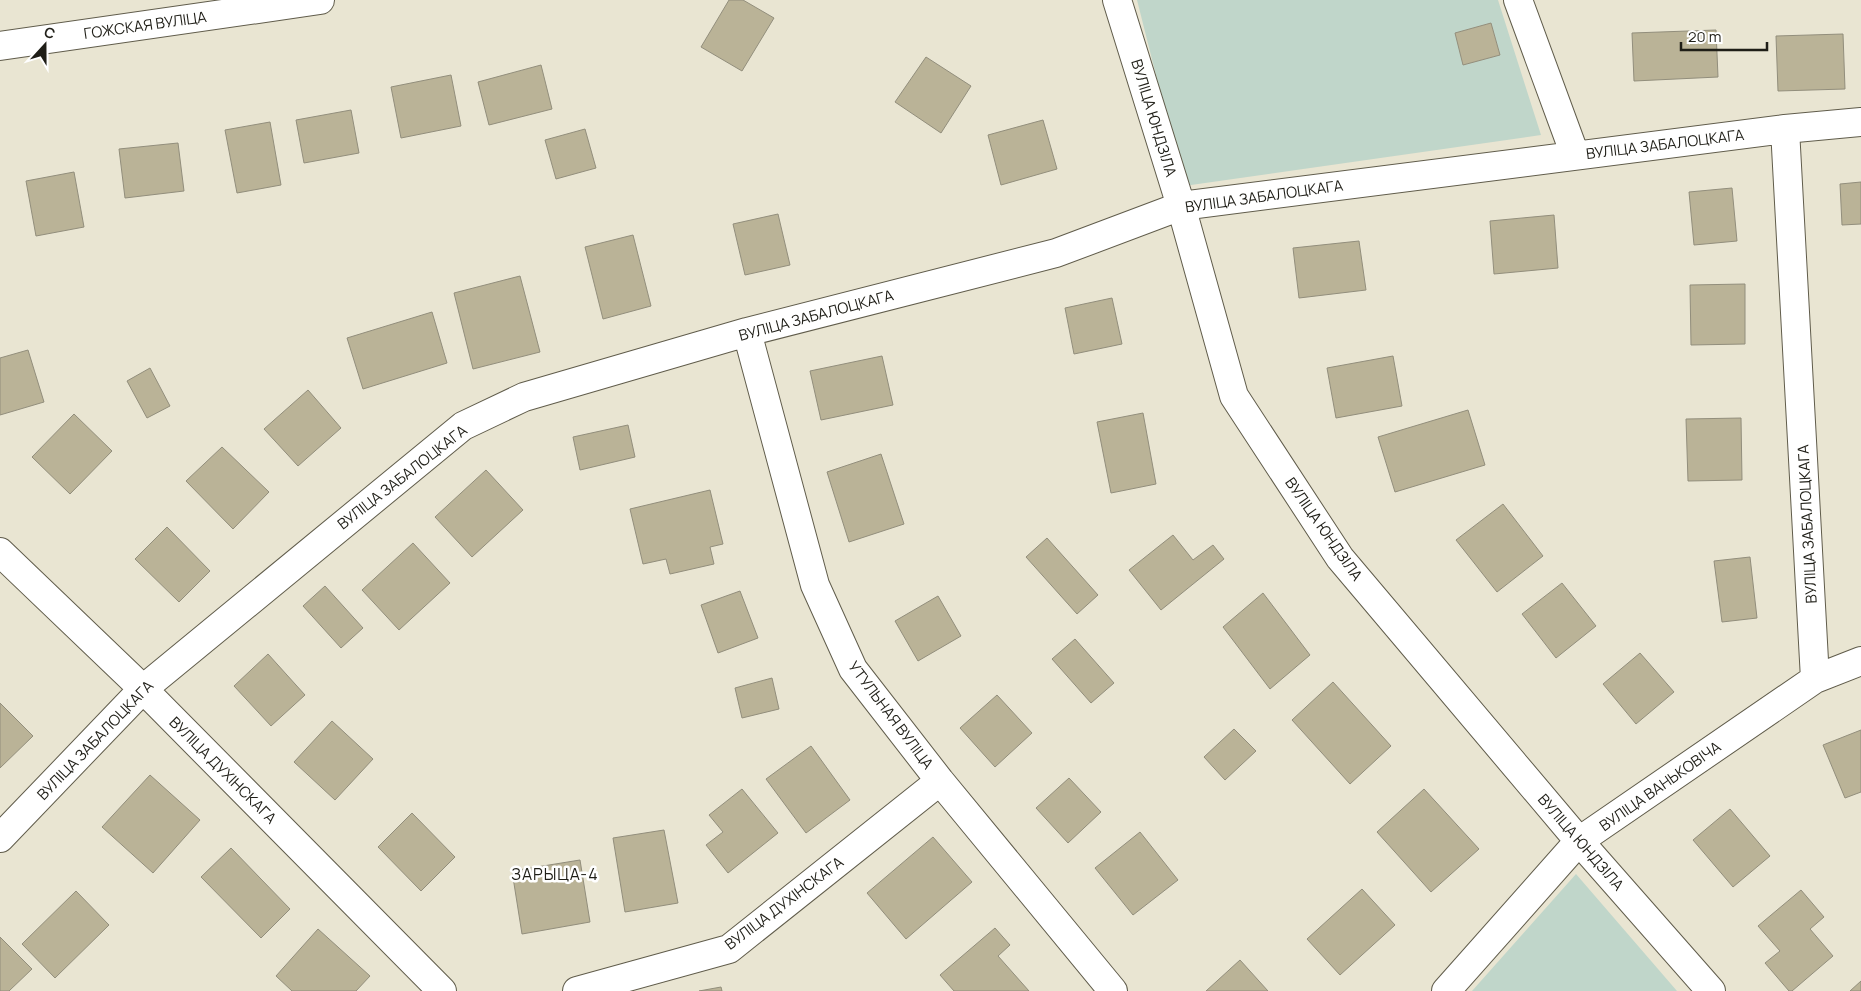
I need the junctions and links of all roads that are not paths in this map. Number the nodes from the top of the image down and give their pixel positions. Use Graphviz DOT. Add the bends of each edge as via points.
graph roads {
  1 [pos="320,0"];
  2 [pos="1117,0"];
  3 [pos="1518,0"];
  4 [pos="0,46"];
  5 [pos="1861,122"];
  6 [pos="1786,129"];
  7 [pos="1575,155"];
  8 [pos="1181,206"];
  9 [pos="748,332"];
  10 [pos="0,552"];
  11 [pos="1861,661"];
  12 [pos="1815,679"];
  13 [pos="142,688"];
  14 [pos="940,781"];
  15 [pos="0,838"];
  16 [pos="1579,841"];
  17 [pos="442,991"];
  18 [pos="576,991"];
  19 [pos="1113,991"];
  20 [pos="1446,991"];
  21 [pos="1711,991"];
  1 -- 4 [label="street, ГОЖСКАЯ ВУЛІЦА"];
  2 -- 8 [label="street, ВУЛІЦА ЮНДЗІЛА"];
  3 -- 7 [label="street"];
  5 -- 6 [label="street, ВУЛІЦА ЗАБАЛОЦКАГА"];
  6 -- 7 [label="street, ВУЛІЦА ЗАБАЛОЦКАГА"];
  6 -- 12 [label="street, ВУЛІЦА ЗАБАЛОЦКАГА"];
  7 -- 8 [label="street, ВУЛІЦА ЗАБАЛОЦКАГА"];
  8 -- 9 [label="street, ВУЛІЦА ЗАБАЛОЦКАГА" via="1056,253"];
  8 -- 16 [label="street, ВУЛІЦА ЮНДЗІЛА" via="1234,396 1340,558"];
  9 -- 13 [label="street, ВУЛІЦА ЗАБАЛОЦКАГА" via="524,398 463,426"];
  9 -- 14 [label="street, УТУЛЬНАЯ ВУЛІЦА" via="814,585 853,668"];
  10 -- 13 [label="street, ВУЛІЦА ДУХІНСКАГА"];
  11 -- 12 [label="street, ВУЛІЦА ВАНЬКОВІЧА"];
  12 -- 16 [label="street, ВУЛІЦА ВАНЬКОВІЧА"];
  13 -- 15 [label="street, ВУЛІЦА ЗАБАЛОЦКАГА"];
  13 -- 17 [label="street, ВУЛІЦА ДУХІНСКАГА"];
  14 -- 18 [label="street, ВУЛІЦА ДУХІНСКАГА" via="729,949"];
  14 -- 19 [label="street, УТУЛЬНАЯ ВУЛІЦА"];
  16 -- 20 [label="street, ВУЛІЦА ВАНЬКОВІЧА"];
  16 -- 21 [label="street, ВУЛІЦА ЮНДЗІЛА"];
}
